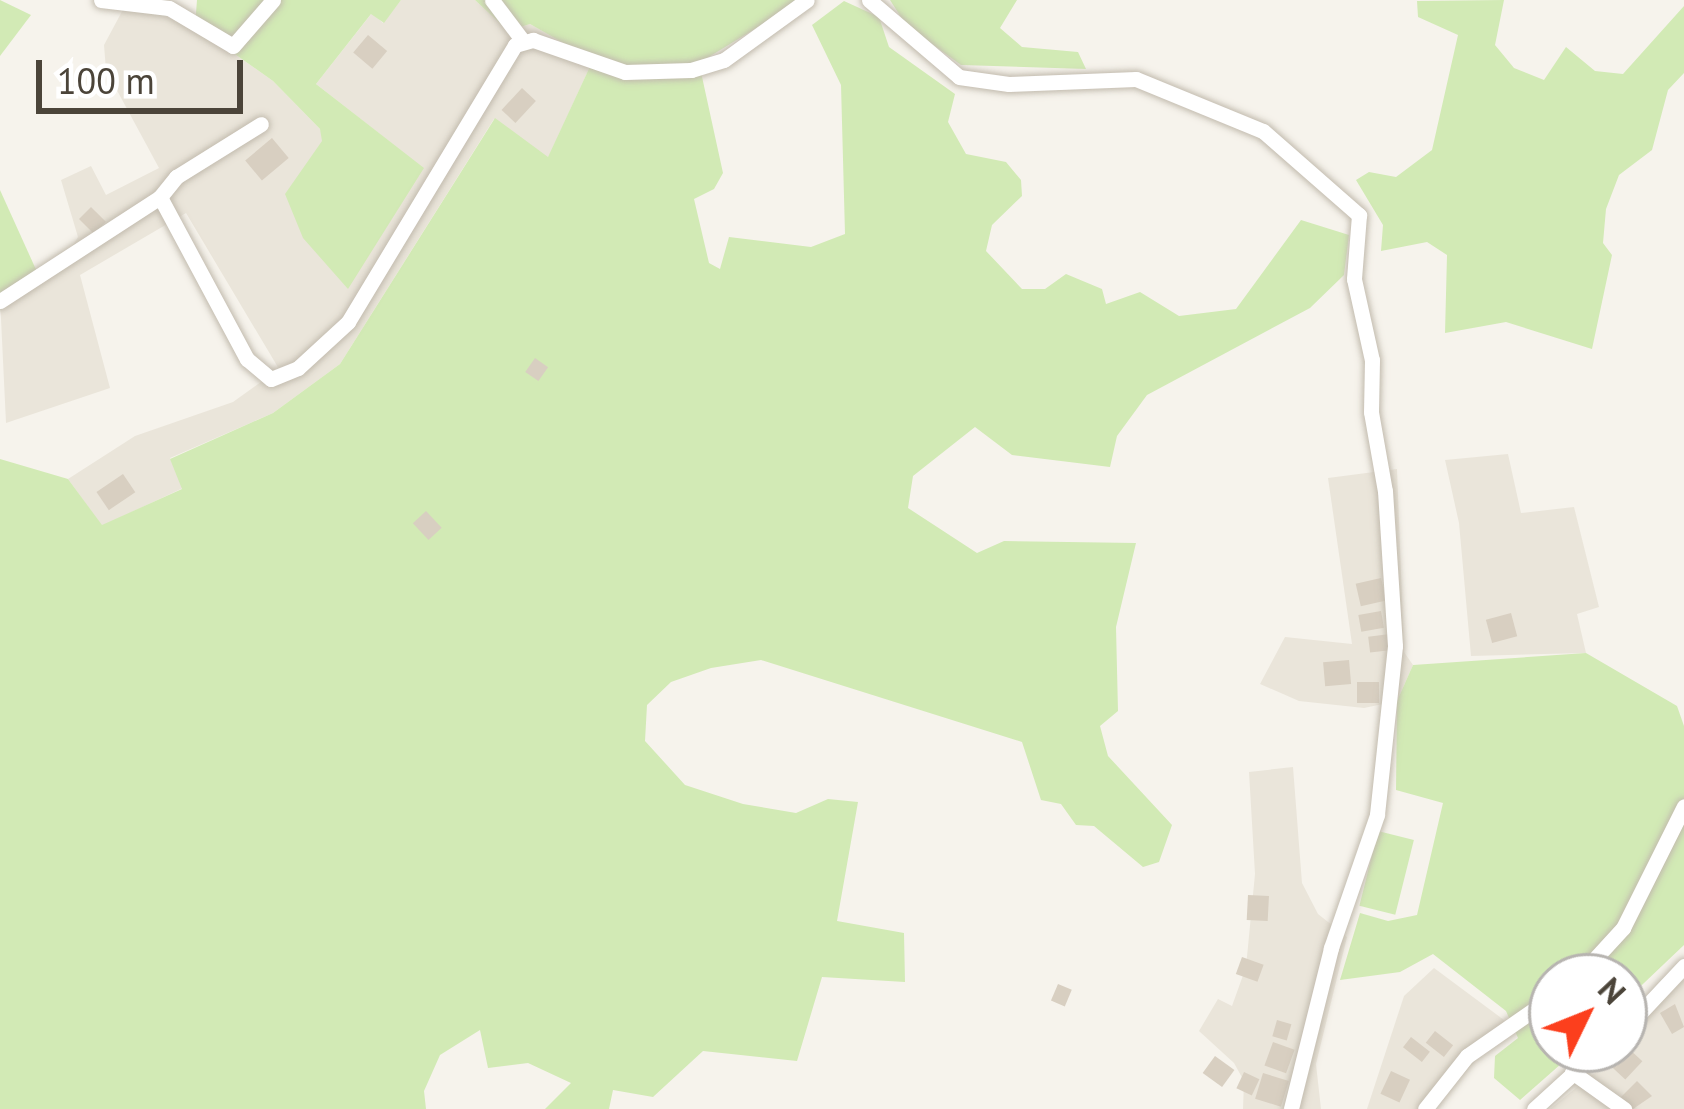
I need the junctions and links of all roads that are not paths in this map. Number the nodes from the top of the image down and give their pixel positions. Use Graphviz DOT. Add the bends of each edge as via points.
graph roads {
  1 [pos="101,0"];
  2 [pos="273,0"];
  3 [pos="492,0"];
  4 [pos="869,0"];
  5 [pos="797,2"];
  6 [pos="523,41"];
  7 [pos="261,124"];
  8 [pos="160,197"];
  9 [pos="0,301"];
  10 [pos="1684,806"];
  11 [pos="1600,953"];
  12 [pos="1684,966"];
  13 [pos="1648,1004"];
  14 [pos="1528,1014"];
  15 [pos="1571,1073"];
  16 [pos="1573,1073"];
  17 [pos="1291,1109"];
  18 [pos="1425,1109"];
  19 [pos="1534,1109"];
  20 [pos="1624,1109"];
  1 -- 2 [label="street" via="170,8 233,46"];
  3 -- 6 [label="street"];
  4 -- 17 [label="street" via="959,77 1009,84 1136,79 1263,130 1359,215 1354,279 1372,360 1370,412 1395,646 1377,815 1331,948"];
  5 -- 6 [label="street" via="724,61 691,70 625,72"];
  6 -- 8 [label="street" via="348,322 298,368 271,380 247,359"];
  7 -- 8 [label="street" via="176,177"];
  8 -- 9 [label="street"];
  10 -- 11 [label="street" via="1623,928"];
  12 -- 13 [label="street"];
  14 -- 18 [label="street" via="1467,1056"];
  15 -- 19 [label="street"];
  16 -- 20 [label="street"];
}
